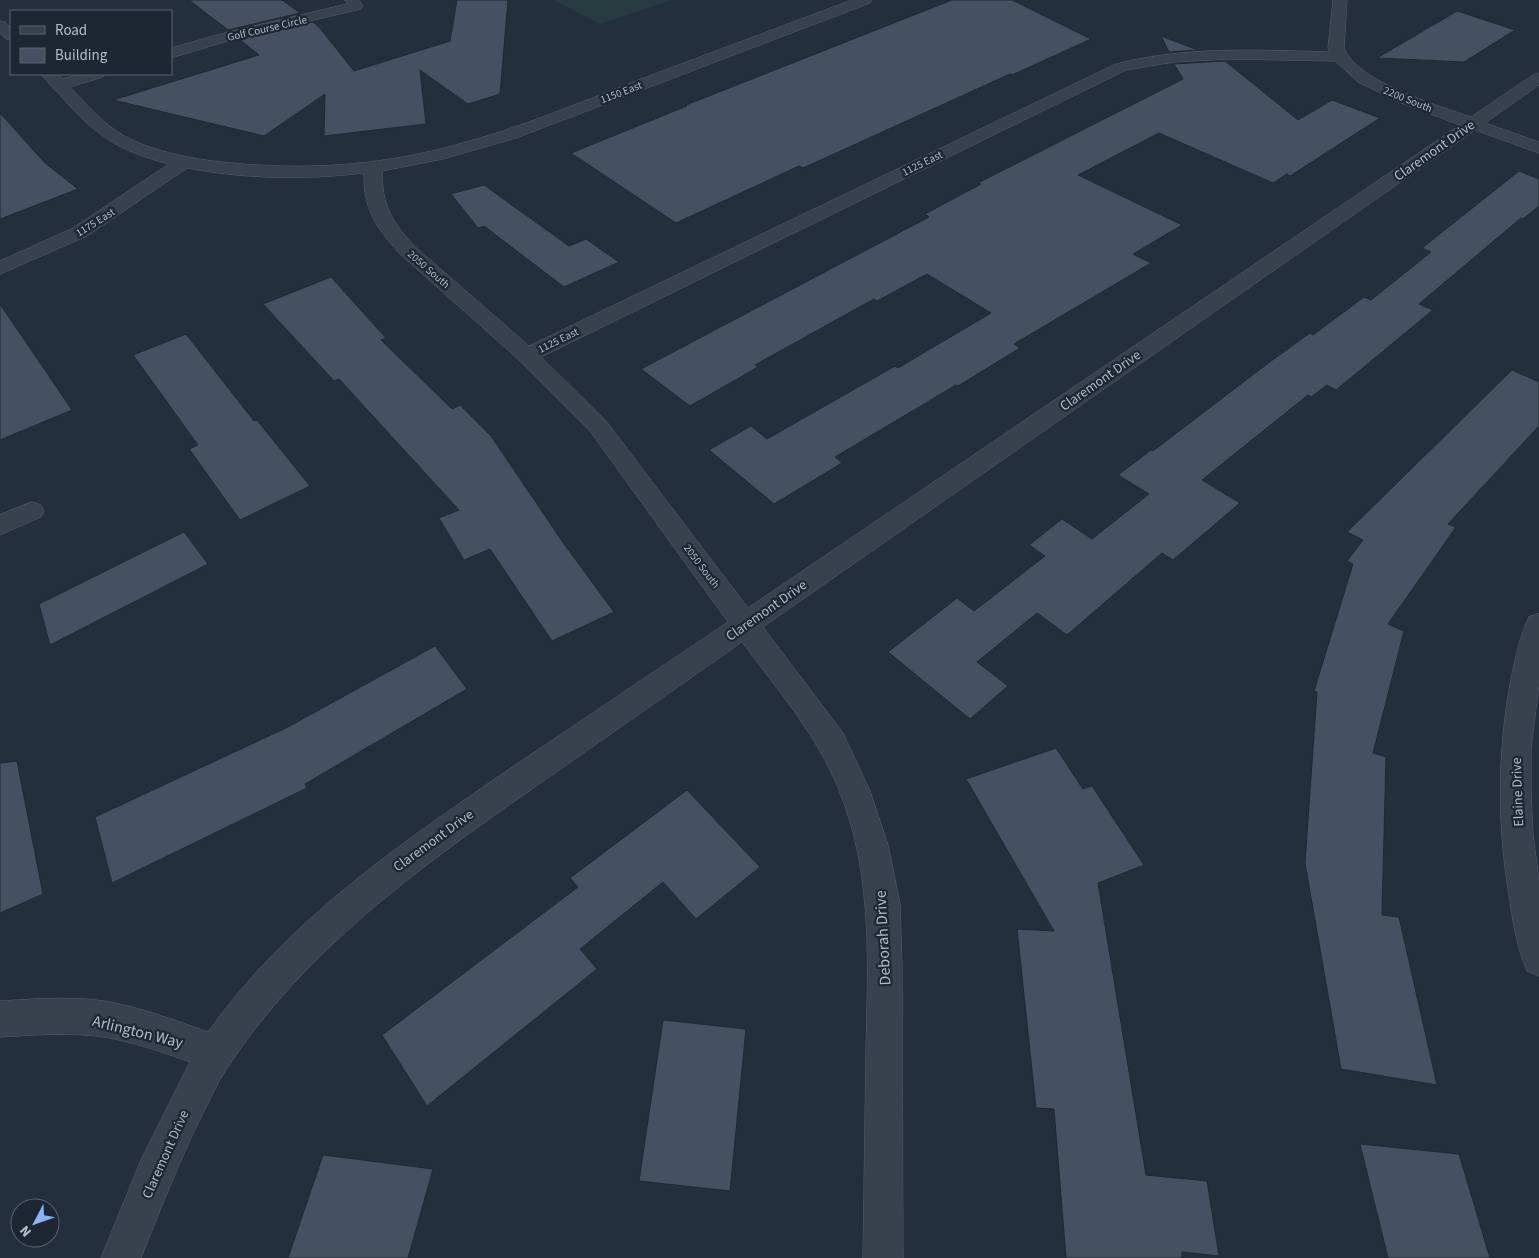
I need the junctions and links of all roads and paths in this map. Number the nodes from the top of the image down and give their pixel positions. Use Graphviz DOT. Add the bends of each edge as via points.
graph roads {
  1 [pos="352,0"];
  2 [pos="865,0"];
  3 [pos="1340,0"];
  4 [pos="172,52"];
  5 [pos="1339,57"];
  6 [pos="88,75"];
  7 [pos="1539,78"];
  8 [pos="54,79"];
  9 [pos="1473,124"];
  10 [pos="1539,148"];
  11 [pos="183,162"];
  12 [pos="373,168"];
  13 [pos="0,268"];
  14 [pos="527,355"];
  15 [pos="32,511"];
  16 [pos="0,526"];
  17 [pos="746,624"];
  18 [pos="1539,626"];
  19 [pos="1530,705"];
  20 [pos="1539,959"];
  21 [pos="0,1019"];
  22 [pos="215,1052"];
  23 [pos="121,1258"];
  24 [pos="884,1258"];
  1 -- 4 [label="street, Golf Course Circle" via="356,6"];
  2 -- 12 [label="street, 1150 East" via="507,135 429,157"];
  3 -- 5 [label="street" via="1336,38"];
  5 -- 9 [label="street, 2200 South" via="1364,79 1383,89"];
  5 -- 14 [label="street, 1125 East" via="1191,55 1121,67"];
  6 -- 8 [label="street"];
  7 -- 9 [label="street, Claremont Drive"];
  8 -- 11 [label="street" via="106,132 146,152"];
  9 -- 10 [label="street, 2200 South"];
  9 -- 17 [label="street, Claremont Drive"];
  11 -- 12 [label="street" via="272,172"];
  11 -- 13 [label="street, 1175 East" via="80,232"];
  12 -- 14 [label="street, 2050 South" via="372,191 377,212 388,229 406,249"];
  14 -- 17 [label="street, 2050 South" via="598,426"];
  15 -- 16 [label="street"];
  17 -- 22 [label="street, Claremont Drive" via="372,885 317,933 262,989"];
  17 -- 24 [label="street, Deborah Drive" via="832,742 854,791 872,845 883,904 885,966"];
  18 -- 19 [label="street, Elaine Drive" via="1530,651"];
  19 -- 20 [label="street, Elaine Drive" via="1516,754 1517,811 1522,874"];
  21 -- 22 [label="street, Arlington Way" via="45,1016 104,1019"];
  22 -- 23 [label="street, Claremont Drive" via="170,1138"];
}
